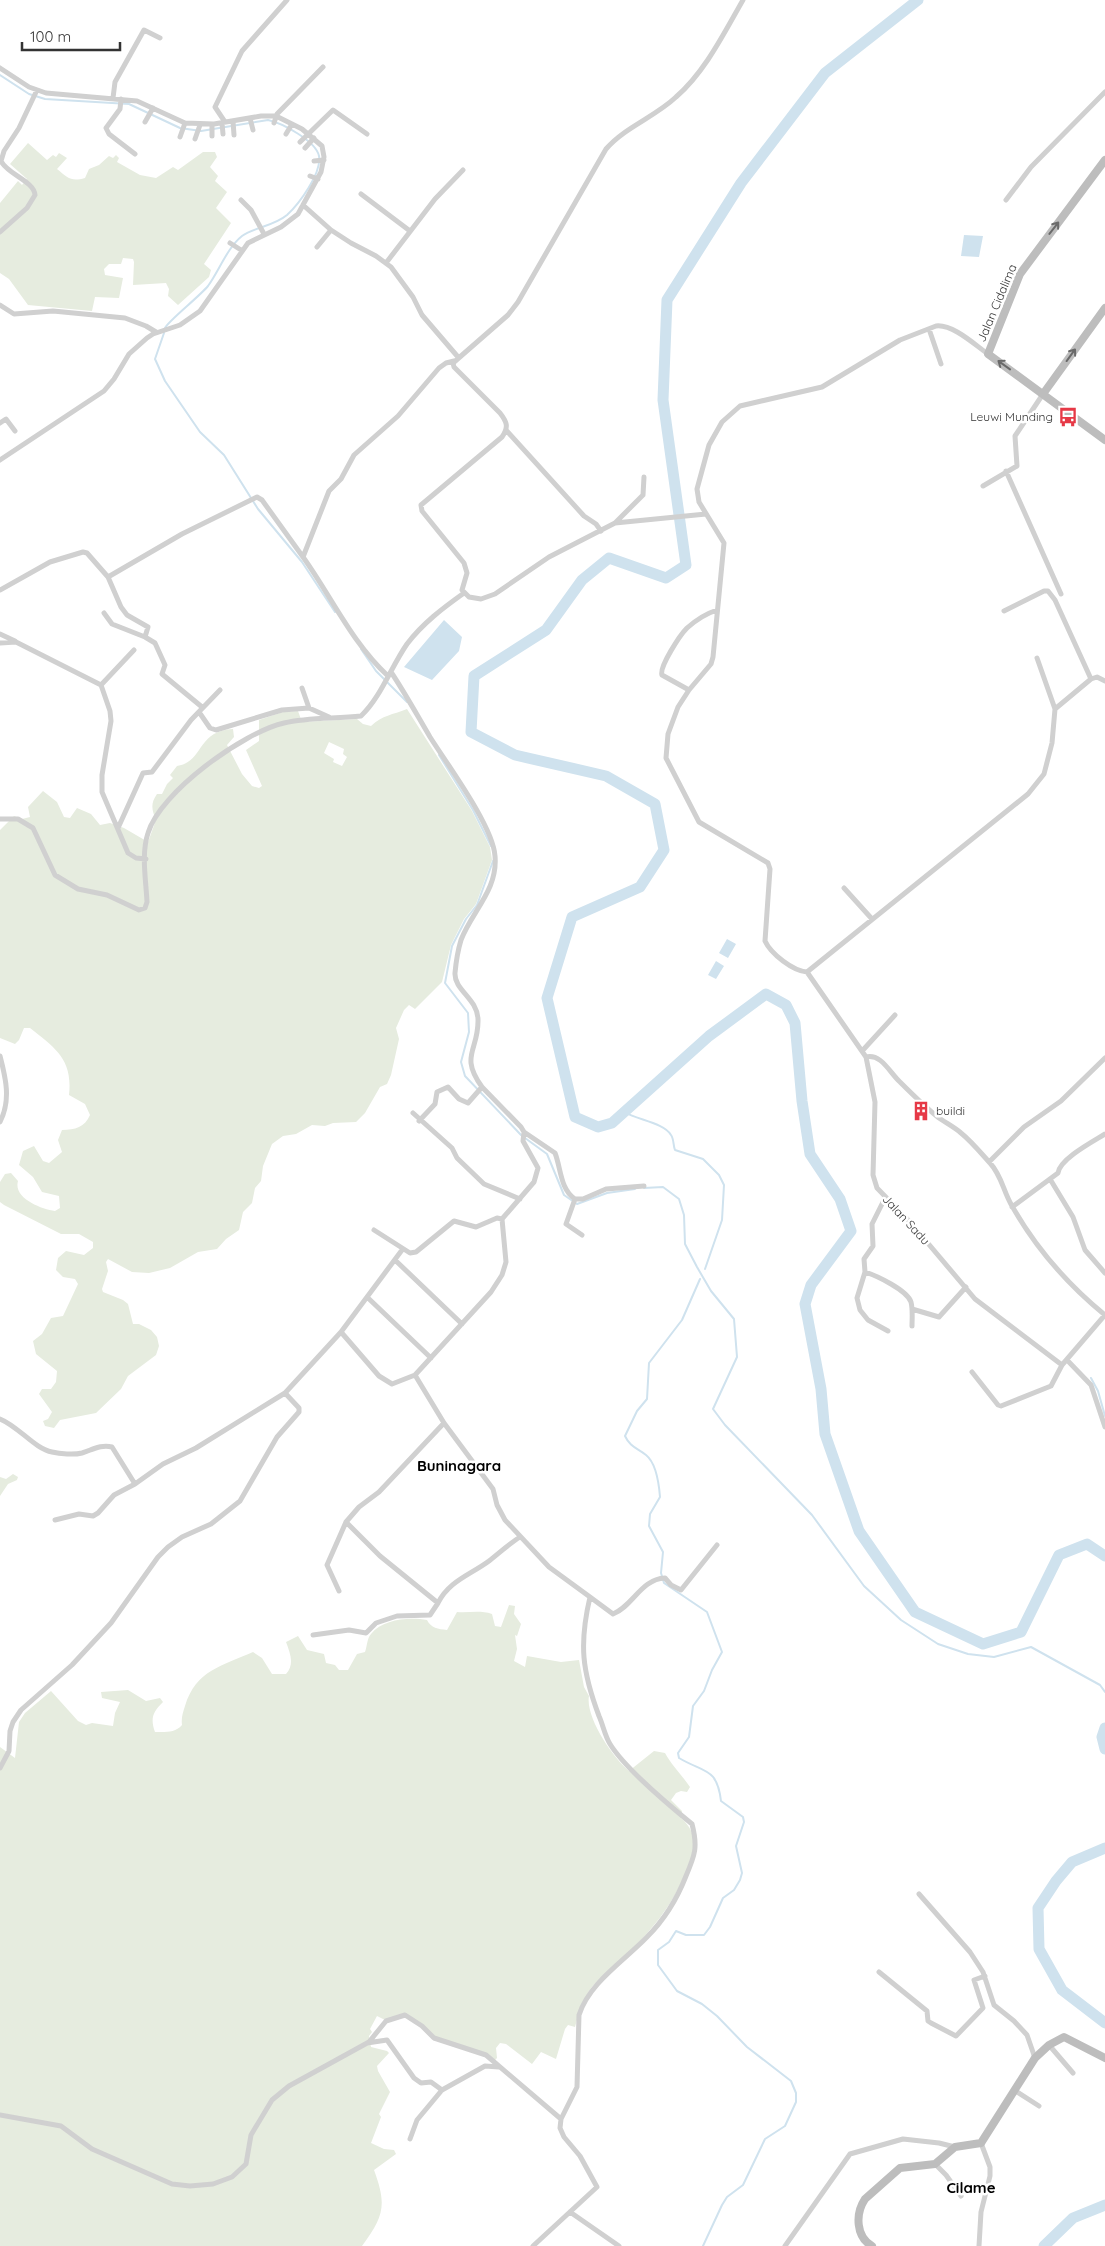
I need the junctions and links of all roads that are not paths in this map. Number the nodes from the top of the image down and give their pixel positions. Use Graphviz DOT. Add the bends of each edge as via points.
graph roads {
  1 [pos="287,0"];
  2 [pos="743,0"];
  3 [pos="160,38"];
  4 [pos="323,67"];
  5 [pos="0,68"];
  6 [pos="1105,92"];
  7 [pos="35,95"];
  8 [pos="113,98"];
  9 [pos="121,104"];
  10 [pos="151,111"];
  11 [pos="276,116"];
  12 [pos="146,120"];
  13 [pos="274,123"];
  14 [pos="200,127"];
  15 [pos="223,128"];
  16 [pos="367,134"];
  17 [pos="196,138"];
  18 [pos="304,139"];
  19 [pos="135,154"];
  20 [pos="1105,160"];
  21 [pos="463,170"];
  22 [pos="361,194"];
  23 [pos="241,200"];
  24 [pos="1006,200"];
  25 [pos="303,205"];
  26 [pos="262,230"];
  27 [pos="331,230"];
  28 [pos="410,231"];
  29 [pos="0,232"];
  30 [pos="231,244"];
  31 [pos="317,247"];
  32 [pos="240,249"];
  33 [pos="386,262"];
  34 [pos="1105,308"];
  35 [pos="1,309"];
  36 [pos="929,329"];
  37 [pos="159,332"];
  38 [pos="988,354"];
  39 [pos="456,359"];
  40 [pos="941,364"];
  41 [pos="1043,394"];
  42 [pos="0,422"];
  43 [pos="15,430"];
  44 [pos="506,430"];
  45 [pos="1105,440"];
  46 [pos="0,460"];
  47 [pos="1006,471"];
  48 [pos="644,478"];
  49 [pos="983,486"];
  50 [pos="706,514"];
  51 [pos="615,524"];
  52 [pos="601,531"];
  53 [pos="303,557"];
  54 [pos="108,577"];
  55 [pos="0,590"];
  56 [pos="464,594"];
  57 [pos="1060,594"];
  58 [pos="717,610"];
  59 [pos="1004,612"];
  60 [pos="104,614"];
  61 [pos="0,634"];
  62 [pos="145,637"];
  63 [pos="0,642"];
  64 [pos="16,642"];
  65 [pos="134,650"];
  66 [pos="1037,658"];
  67 [pos="389,674"];
  68 [pos="1091,679"];
  69 [pos="1105,681"];
  70 [pos="101,685"];
  71 [pos="302,688"];
  72 [pos="220,690"];
  73 [pos="689,690"];
  74 [pos="309,708"];
  75 [pos="1055,709"];
  76 [pos="200,710"];
  77 [pos="329,717"];
  78 [pos="0,819"];
  79 [pos="118,828"];
  80 [pos="146,859"];
  81 [pos="844,888"];
  82 [pos="872,919"];
  83 [pos="807,972"];
  84 [pos="895,1014"];
  85 [pos="863,1050"];
  86 [pos="0,1056"];
  87 [pos="866,1057"];
  88 [pos="1105,1058"];
  89 [pos="479,1089"];
  90 [pos="412,1113"];
  91 [pos="419,1121"];
  92 [pos="0,1122"];
  93 [pos="1105,1134"];
  94 [pos="524,1135"];
  95 [pos="989,1162"];
  96 [pos="1050,1179"];
  97 [pos="644,1186"];
  98 [pos="885,1198"];
  99 [pos="520,1199"];
  100 [pos="574,1201"];
  101 [pos="1012,1207"];
  102 [pos="502,1219"];
  103 [pos="374,1230"];
  104 [pos="582,1235"];
  105 [pos="402,1250"];
  106 [pos="395,1260"];
  107 [pos="866,1272"];
  108 [pos="1105,1273"];
  109 [pos="966,1287"];
  110 [pos="367,1297"];
  111 [pos="912,1309"];
  112 [pos="1105,1315"];
  113 [pos="462,1324"];
  114 [pos="912,1326"];
  115 [pos="888,1331"];
  116 [pos="341,1332"];
  117 [pos="431,1358"];
  118 [pos="1067,1360"];
  119 [pos="1062,1365"];
  120 [pos="972,1372"];
  121 [pos="415,1375"];
  122 [pos="285,1393"];
  123 [pos="0,1419"];
  124 [pos="444,1423"];
  125 [pos="1105,1428"];
  126 [pos="135,1484"];
  127 [pos="55,1520"];
  128 [pos="346,1522"];
  129 [pos="520,1536"];
  130 [pos="717,1545"];
  131 [pos="339,1591"];
  132 [pos="590,1597"];
  133 [pos="438,1603"];
  134 [pos="313,1635"];
  135 [pos="0,1768"];
  136 [pos="919,1894"];
  137 [pos="879,1972"];
  138 [pos="985,1976"];
  139 [pos="367,2043"];
  140 [pos="1049,2045"];
  141 [pos="1034,2058"];
  142 [pos="1105,2058"];
  143 [pos="499,2067"];
  144 [pos="1073,2073"];
  145 [pos="442,2090"];
  146 [pos="1014,2090"];
  147 [pos="1039,2106"];
  148 [pos="0,2115"];
  149 [pos="561,2119"];
  150 [pos="410,2139"];
  151 [pos="981,2143"];
  152 [pos="955,2147"];
  153 [pos="935,2164"];
  154 [pos="961,2196"];
  155 [pos="570,2212"];
  156 [pos="532,2246"];
  157 [pos="619,2246"];
  158 [pos="785,2246"];
  159 [pos="872,2246"];
  160 [pos="979,2246"];
  1 -- 15 [label="street" via="246,45 232,70 215,107"];
  2 -- 39 [label="street" via="703,66 678,96 615,138 606,149 518,302 508,315"];
  3 -- 8 [label="street" via="144,30 115,82"];
  4 -- 11 [label="street"];
  5 -- 7 [label="street"];
  6 -- 24 [label="street" via="1031,166"];
  7 -- 8 [label="street"];
  7 -- 29 [label="street" via="1,161 32,188 35,195 27,208"];
  8 -- 9 [label="street"];
  9 -- 10 [label="street" via="137,101"];
  9 -- 19 [label="street" via="107,130"];
  10 -- 12 [label="street"];
  10 -- 14 [label="street" via="183,130"];
  11 -- 13 [label="street"];
  11 -- 15 [label="street"];
  11 -- 18 [label="street" via="289,130"];
  14 -- 15 [label="street" via="212,131"];
  14 -- 17 [label="street"];
  16 -- 18 [label="street" via="336,110"];
  18 -- 25 [label="street" via="309,144 322,146"];
  38 -- 20 [label="main road, Jalan Cidalima, one-way" via="1020,274"];
  21 -- 28 [label="street"];
  22 -- 28 [label="street"];
  23 -- 26 [label="street"];
  25 -- 26 [label="street" via="289,222"];
  25 -- 27 [label="street"];
  26 -- 32 [label="street"];
  27 -- 31 [label="street"];
  27 -- 33 [label="street"];
  28 -- 33 [label="street"];
  30 -- 32 [label="street"];
  32 -- 37 [label="street" via="220,285 200,311"];
  33 -- 39 [label="street"];
  41 -- 34 [label="main road, one-way"];
  35 -- 37 [label="street" via="14,314 53,311 125,318"];
  36 -- 38 [label="street" via="941,326 952,330"];
  36 -- 40 [label="street"];
  36 -- 50 [label="street" via="900,340 822,387 735,408 722,422 709,445 698,479 700,502"];
  37 -- 46 [label="street" via="129,354 104,391"];
  41 -- 38 [label="main road, Jalan Cidalima, one-way"];
  39 -- 44 [label="street" via="454,368 506,421"];
  39 -- 53 [label="street" via="439,368 398,416 354,455 341,479 329,491"];
  41 -- 45 [label="main road, Jalan Cidalima"];
  41 -- 47 [label="street" via="1015,436 1017,466"];
  42 -- 43 [label="street" via="6,419"];
  44 -- 52 [label="street"];
  44 -- 56 [label="street" via="502,437 420,505 464,563 467,573 462,590"];
  47 -- 49 [label="street"];
  47 -- 57 [label="street"];
  48 -- 51 [label="street" via="643,495"];
  50 -- 51 [label="street"];
  50 -- 58 [label="street" via="724,543"];
  51 -- 52 [label="street"];
  52 -- 56 [label="street" via="574,542 495,594 481,599"];
  53 -- 54 [label="street" via="257,497 182,534"];
  53 -- 67 [label="street" via="358,643 372,661"];
  54 -- 55 [label="street" via="84,552 50,562"];
  54 -- 62 [label="street" via="127,615 148,627"];
  56 -- 67 [label="street" via="426,622 407,644"];
  58 -- 73 [label="street" via="712,661"];
  58 -- 73 [label="street" via="685,630 661,667 662,675"];
  59 -- 68 [label="street" via="1048,591"];
  60 -- 62 [label="street" via="112,624"];
  61 -- 64 [label="street"];
  62 -- 76 [label="street" via="156,645 165,666 162,674"];
  63 -- 64 [label="street"];
  64 -- 70 [label="street"];
  65 -- 70 [label="street"];
  66 -- 75 [label="street"];
  67 -- 77 [label="street" via="361,716"];
  67 -- 89 [label="street" via="473,804 493,847 495,857 490,888 461,940 455,976 461,989 474,1002 478,1018 470,1063"];
  68 -- 69 [label="street" via="1097,677"];
  68 -- 75 [label="street"];
  70 -- 79 [label="street" via="111,722 102,792"];
  71 -- 74 [label="street"];
  72 -- 76 [label="street"];
  73 -- 83 [label="street" via="678,707 668,734 666,758 670,770 699,822 768,863 765,941 791,966"];
  74 -- 76 [label="street" via="282,710 216,730 210,728"];
  74 -- 77 [label="street"];
  75 -- 82 [label="street" via="1052,743 1042,778 1028,794"];
  76 -- 79 [label="street" via="152,772 143,773"];
  77 -- 80 [label="street" via="285,722 263,729 237,743 208,765 167,802 157,816 148,831"];
  78 -- 80 [label="street" via="18,819 34,828 55,876 78,889 107,895 139,910 145,908 147,902"];
  79 -- 80 [label="street" via="128,853"];
  81 -- 82 [label="street"];
  82 -- 83 [label="street"];
  83 -- 85 [label="street, Jalan Sadu"];
  84 -- 85 [label="street"];
  85 -- 87 [label="street, Jalan Sadu"];
  86 -- 92 [label="street" via="7,1095 6,1111"];
  87 -- 95 [label="street" via="879,1057 906,1089 961,1133"];
  87 -- 98 [label="street, Jalan Sadu" via="875,1102 873,1175"];
  88 -- 95 [label="street" via="1061,1101 1024,1127"];
  89 -- 91 [label="street" via="468,1103 459,1100 448,1087 438,1092 435,1104"];
  89 -- 94 [label="street" via="517,1121"];
  90 -- 91 [label="street"];
  91 -- 99 [label="street" via="452,1148 456,1158 484,1184"];
  93 -- 96 [label="street" via="1064,1162"];
  94 -- 99 [label="street" via="538,1168 534,1182"];
  94 -- 100 [label="street" via="555,1153 564,1185"];
  95 -- 101 [label="street" via="1002,1180"];
  96 -- 101 [label="street"];
  96 -- 108 [label="street" via="1074,1217 1084,1250"];
  97 -- 100 [label="street" via="606,1189 584,1200"];
  98 -- 107 [label="street" via="872,1224 873,1246 864,1259"];
  98 -- 109 [label="street, Jalan Sadu" via="899,1209"];
  99 -- 102 [label="street"];
  100 -- 104 [label="street" via="566,1224"];
  101 -- 112 [label="street" via="1046,1257"];
  102 -- 105 [label="street" via="476,1227 454,1221 416,1252"];
  102 -- 113 [label="street" via="506,1262 502,1275"];
  103 -- 105 [label="street"];
  105 -- 106 [label="street"];
  106 -- 110 [label="street"];
  106 -- 113 [label="street"];
  107 -- 111 [label="street" via="907,1296"];
  107 -- 115 [label="street" via="857,1294 860,1310 868,1320"];
  109 -- 111 [label="street" via="938,1317"];
  109 -- 119 [label="street, Jalan Sadu" via="975,1299"];
  110 -- 116 [label="street"];
  110 -- 117 [label="street"];
  111 -- 114 [label="street"];
  112 -- 118 [label="street"];
  113 -- 117 [label="street"];
  116 -- 121 [label="street" via="379,1376 392,1384"];
  116 -- 122 [label="street"];
  117 -- 121 [label="street"];
  118 -- 119 [label="street"];
  118 -- 125 [label="street" via="1092,1385"];
  119 -- 120 [label="street" via="1052,1386 1001,1406"];
  121 -- 124 [label="street"];
  122 -- 126 [label="street" via="196,1448 163,1464"];
  122 -- 135 [label="street" via="299,1412 277,1437 240,1501 211,1524 182,1538 158,1557 111,1623 13,1722 7,1758"];
  123 -- 126 [label="street" via="22,1431 46,1451 78,1454 102,1446 112,1447"];
  124 -- 128 [label="street"];
  124 -- 129 [label="street" via="493,1489 505,1520"];
  126 -- 127 [label="street" via="114,1495 92,1516 78,1514"];
  128 -- 131 [label="street" via="327,1560 328,1570"];
  128 -- 133 [label="street" via="380,1556"];
  129 -- 132 [label="street" via="549,1567"];
  129 -- 133 [label="street" via="448,1587"];
  130 -- 132 [label="street" via="680,1590 661,1579 648,1583 613,1614"];
  132 -- 149 [label="street" via="584,1624 584,1664 587,1685 610,1744 692,1824 696,1852 667,1914 585,2001 579,2015 577,2088"];
  133 -- 134 [label="street" via="430,1615 396,1616 376,1623 366,1633 349,1630"];
  136 -- 138 [label="street" via="970,1952"];
  137 -- 138 [label="street" via="927,2011 928,2021 956,2036 983,2008 974,1980"];
  138 -- 141 [label="street" via="994,2005 1027,2035"];
  139 -- 143 [label="street" via="386,2021 404,2015 434,2038 486,2055"];
  139 -- 145 [label="street" via="386,2040 414,2078 421,2083 431,2082"];
  139 -- 148 [label="street" via="290,2086 272,2100 251,2135 246,2164 232,2177 213,2184 172,2184 92,2148 61,2126"];
  140 -- 141 [label="main road"];
  140 -- 142 [label="main road" via="1064,2037"];
  140 -- 144 [label="street"];
  141 -- 146 [label="main road"];
  143 -- 145 [label="street" via="485,2066"];
  143 -- 149 [label="street"];
  145 -- 150 [label="street" via="424,2109"];
  146 -- 147 [label="street"];
  146 -- 151 [label="main road"];
  149 -- 155 [label="street" via="561,2132 597,2187"];
  151 -- 152 [label="main road"];
  151 -- 160 [label="street" via="990,2176 981,2212"];
  152 -- 153 [label="main road"];
  152 -- 158 [label="street" via="903,2139 850,2154"];
  153 -- 154 [label="street"];
  153 -- 159 [label="main road" via="900,2168 865,2199 859,2232"];
  155 -- 156 [label="street"];
  155 -- 157 [label="street"];
}
